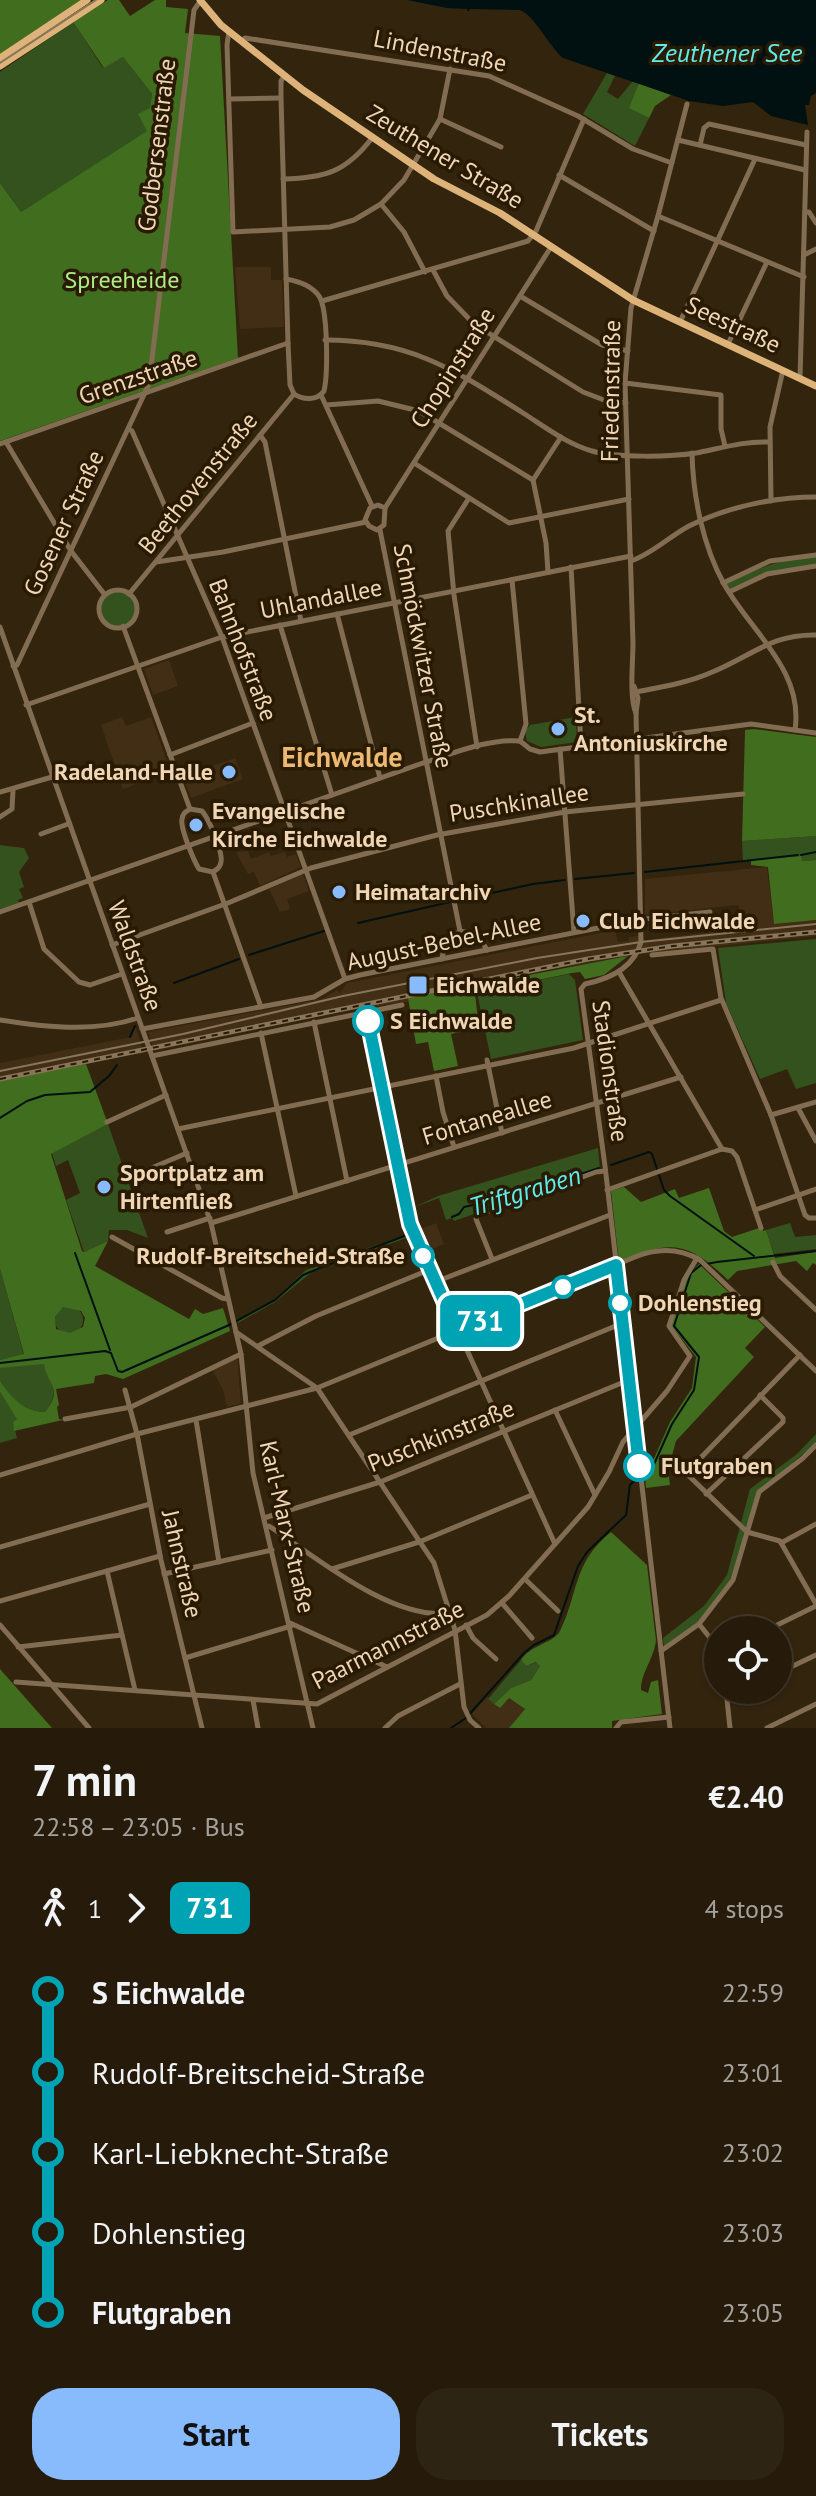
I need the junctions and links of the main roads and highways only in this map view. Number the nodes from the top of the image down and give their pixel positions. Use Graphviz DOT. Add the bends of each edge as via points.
graph roads {
  1 [pos="87,0"];
  2 [pos="101,0"];
  3 [pos="201,0"];
  4 [pos="0,58"];
  5 [pos="0,66"];
  6 [pos="633,300"];
  7 [pos="816,386"];
  1 -- 4 [label="main road"];
  2 -- 5 [label="main road"];
  3 -- 6 [label="main road, Zeuthener Straße" via="229,31 372,138"];
  6 -- 7 [label="main road, Seestraße"];
}
